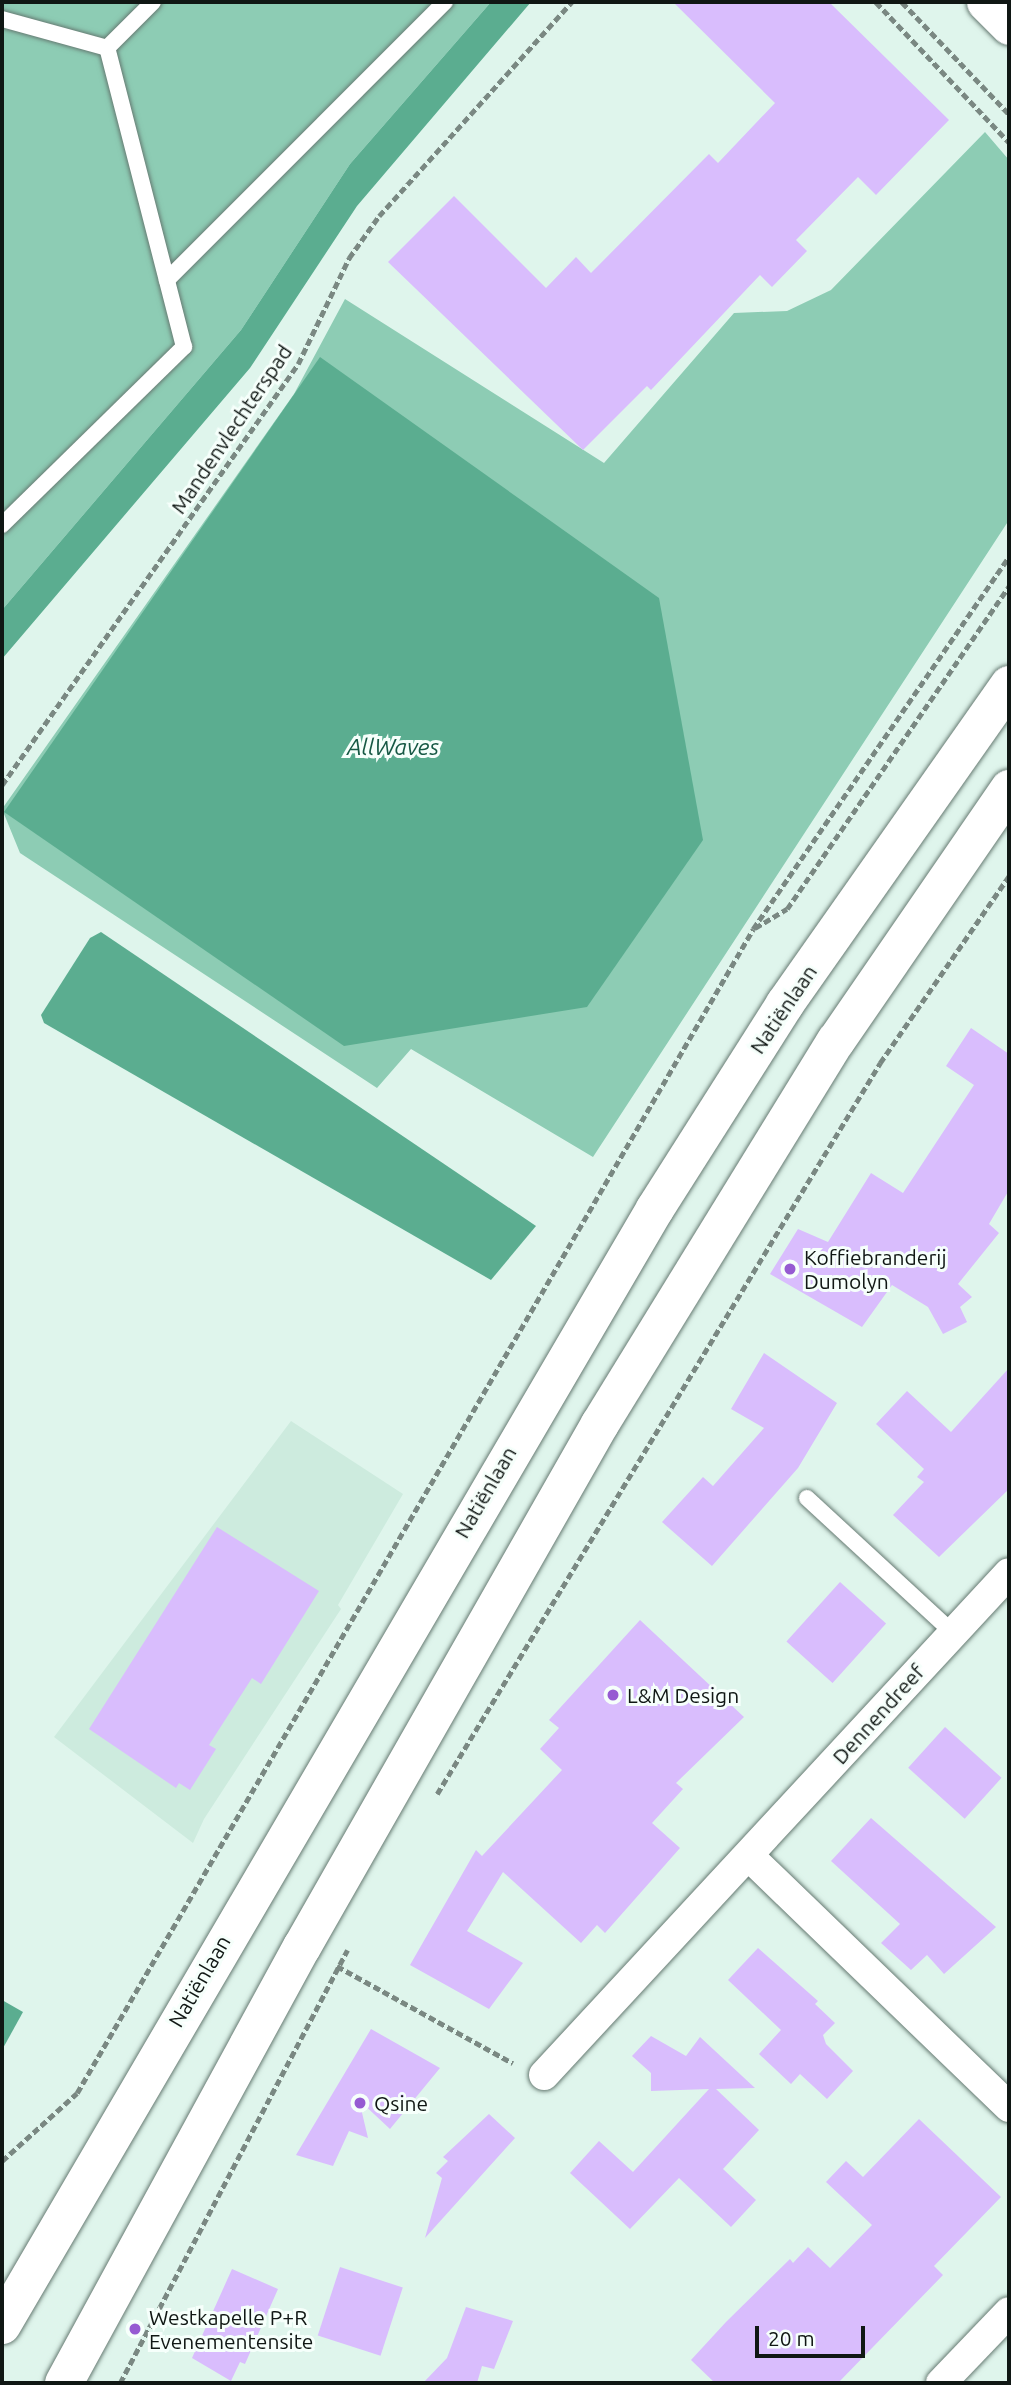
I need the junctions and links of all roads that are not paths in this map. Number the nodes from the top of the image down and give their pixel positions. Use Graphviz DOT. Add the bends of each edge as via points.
graph roads {
  1 [pos="153,2"];
  2 [pos="445,2"];
  3 [pos="985,2"];
  4 [pos="2,19"];
  5 [pos="1009,26"];
  6 [pos="107,48"];
  7 [pos="167,280"];
  8 [pos="2,525"];
  9 [pos="1009,685"];
  10 [pos="1009,789"];
  11 [pos="807,1498"];
  12 [pos="1009,1573"];
  13 [pos="952,1632"];
  14 [pos="750,1857"];
  15 [pos="544,2075"];
  16 [pos="1009,2107"];
  17 [pos="1009,2312"];
  18 [pos="2,2325"];
  19 [pos="64,2383"];
  20 [pos="941,2383"];
  1 -- 6 [label="lane"];
  2 -- 7 [label="lane"];
  3 -- 5 [label="street"];
  4 -- 6 [label="lane"];
  6 -- 7 [label="lane"];
  7 -- 8 [label="lane" via="184,347"];
  9 -- 18 [label="main road, Natiënlaan" via="785,1004 648,1220"];
  10 -- 19 [label="main road" via="836,1041 600,1424 302,1947"];
  11 -- 13 [label="lane"];
  12 -- 13 [label="street, Dennendreef"];
  13 -- 14 [label="street, Dennendreef"];
  14 -- 15 [label="street, Dennendreef"];
  14 -- 16 [label="street"];
  17 -- 20 [label="street"];
}
